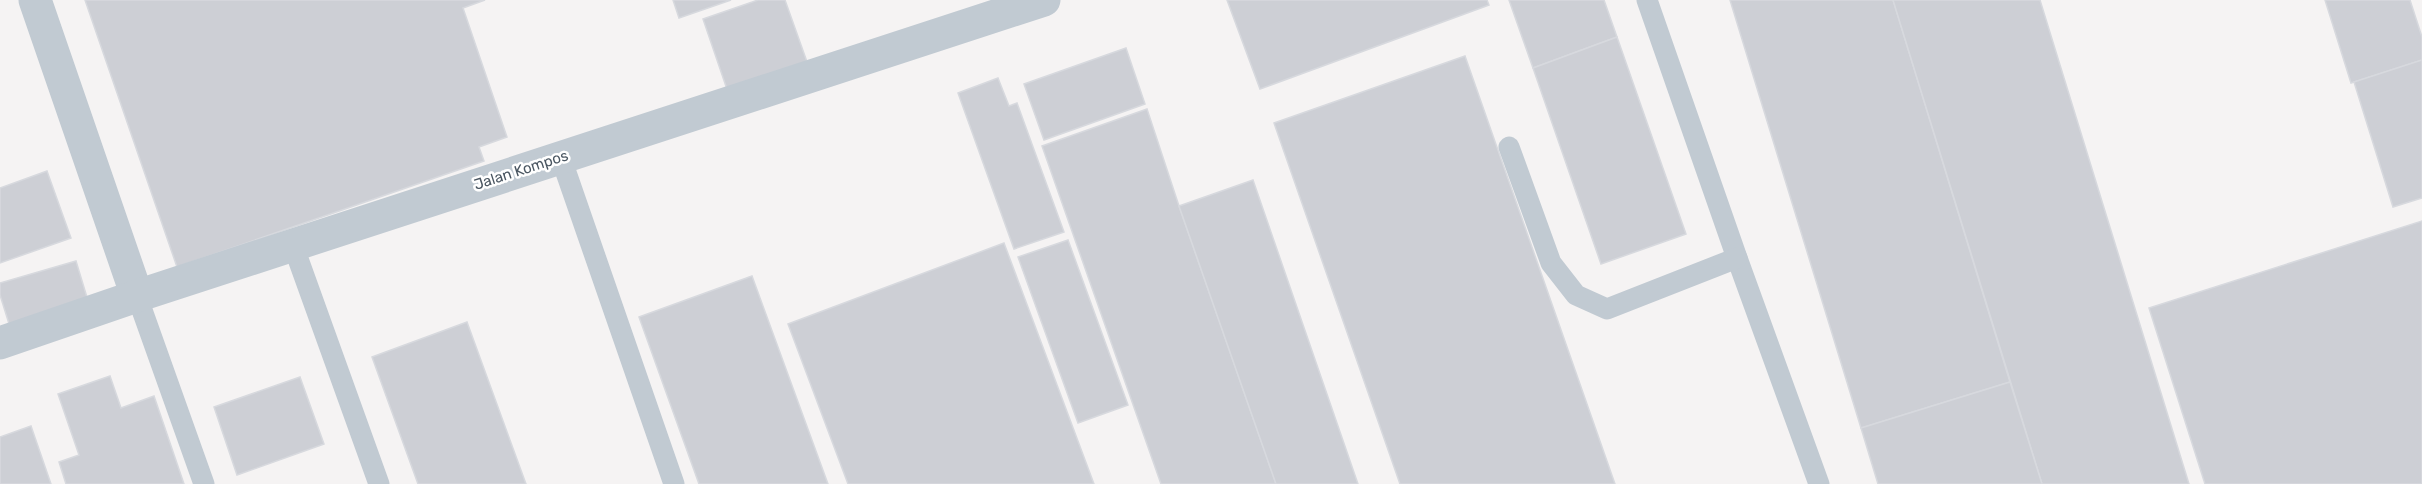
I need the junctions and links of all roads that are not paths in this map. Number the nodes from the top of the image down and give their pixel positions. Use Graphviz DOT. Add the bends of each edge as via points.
graph roads {
  1 [pos="35,0"];
  2 [pos="1044,0"];
  3 [pos="1647,0"];
  4 [pos="1509,147"];
  5 [pos="561,158"];
  6 [pos="293,245"];
  7 [pos="1737,258"];
  8 [pos="137,296"];
  9 [pos="0,343"];
  10 [pos="204,484"];
  11 [pos="379,484"];
  12 [pos="674,484"];
  13 [pos="1819,484"];
  1 -- 8 [label="street"];
  2 -- 5 [label="street, Jalan Kompos"];
  3 -- 7 [label="lane"];
  4 -- 7 [label="lane" via="1551,263 1576,295 1607,309"];
  5 -- 6 [label="street, Jalan Kompos"];
  5 -- 12 [label="lane"];
  6 -- 8 [label="street, Jalan Kompos"];
  6 -- 11 [label="lane"];
  7 -- 13 [label="lane"];
  8 -- 9 [label="street, Jalan Kompos"];
  8 -- 10 [label="lane"];
}
